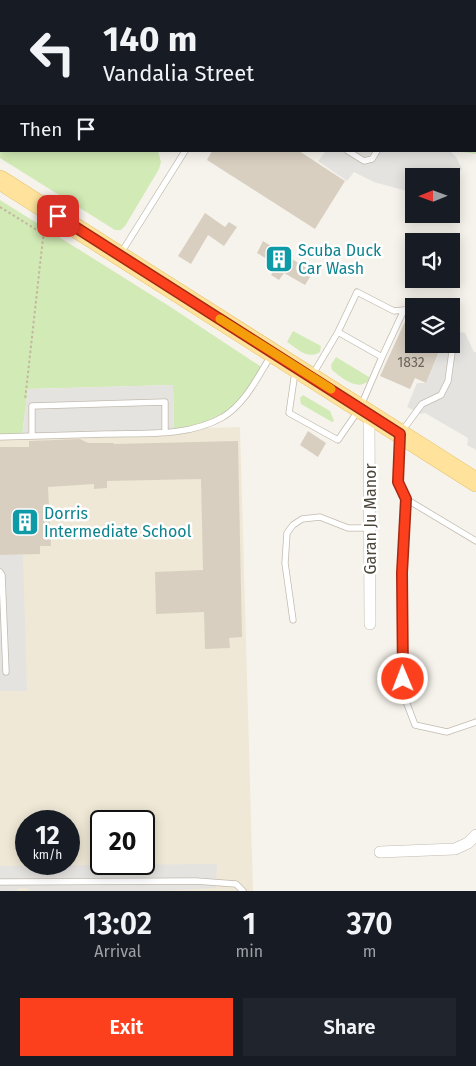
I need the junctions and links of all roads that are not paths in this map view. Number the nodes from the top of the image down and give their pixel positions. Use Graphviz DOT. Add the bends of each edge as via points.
graph roads {
  1 [pos="184,152"];
  2 [pos="350,152"];
  3 [pos="376,152"];
  4 [pos="0,180"];
  5 [pos="120,255"];
  6 [pos="404,310"];
  7 [pos="338,332"];
  8 [pos="273,352"];
  9 [pos="452,353"];
  10 [pos="382,357"];
  11 [pos="304,372"];
  12 [pos="365,411"];
  13 [pos="165,433"];
  14 [pos="400,434"];
  15 [pos="32,436"];
  16 [pos="0,437"];
  17 [pos="476,482"];
  18 [pos="406,499"];
  19 [pos="370,528"];
  20 [pos="476,541"];
  21 [pos="0,572"];
  22 [pos="293,620"];
  23 [pos="370,624"];
  24 [pos="6,672"];
  25 [pos="476,722"];
  26 [pos="476,836"];
  27 [pos="380,852"];
  28 [pos="0,882"];
  29 [pos="244,891"];
  1 -- 5 [label="lane"];
  2 -- 3 [label="lane" via="364,161 372,159"];
  4 -- 5 [label="main road"];
  5 -- 8 [label="main road"];
  6 -- 7 [label="lane" via="394,311 357,292"];
  6 -- 10 [label="lane"];
  7 -- 10 [label="lane"];
  7 -- 11 [label="lane"];
  8 -- 11 [label="main road"];
  8 -- 13 [label="lane" via="245,397 224,416 200,427"];
  9 -- 14 [label="lane" via="448,381 441,395 422,404"];
  10 -- 12 [label="lane"];
  11 -- 12 [label="main road"];
  11 -- 12 [label="lane" via="289,413 338,440"];
  12 -- 14 [label="main road"];
  12 -- 19 [label="street, Garan Ju Manor"];
  13 -- 15 [label="lane"];
  13 -- 15 [label="lane" via="165,402 32,406"];
  14 -- 17 [label="main road"];
  14 -- 18 [label="lane" via="398,482"];
  15 -- 16 [label="lane"];
  18 -- 20 [label="lane"];
  18 -- 25 [label="lane" via="402,573 404,696 415,724 447,732"];
  19 -- 22 [label="lane" via="348,528 320,517 302,519 292,525 286,533 285,563"];
  19 -- 23 [label="street, Garan Ju Manor"];
  21 -- 24 [label="lane"];
  26 -- 27 [label="street" via="455,849"];
  28 -- 29 [label="lane" via="196,881 236,884"];
}
